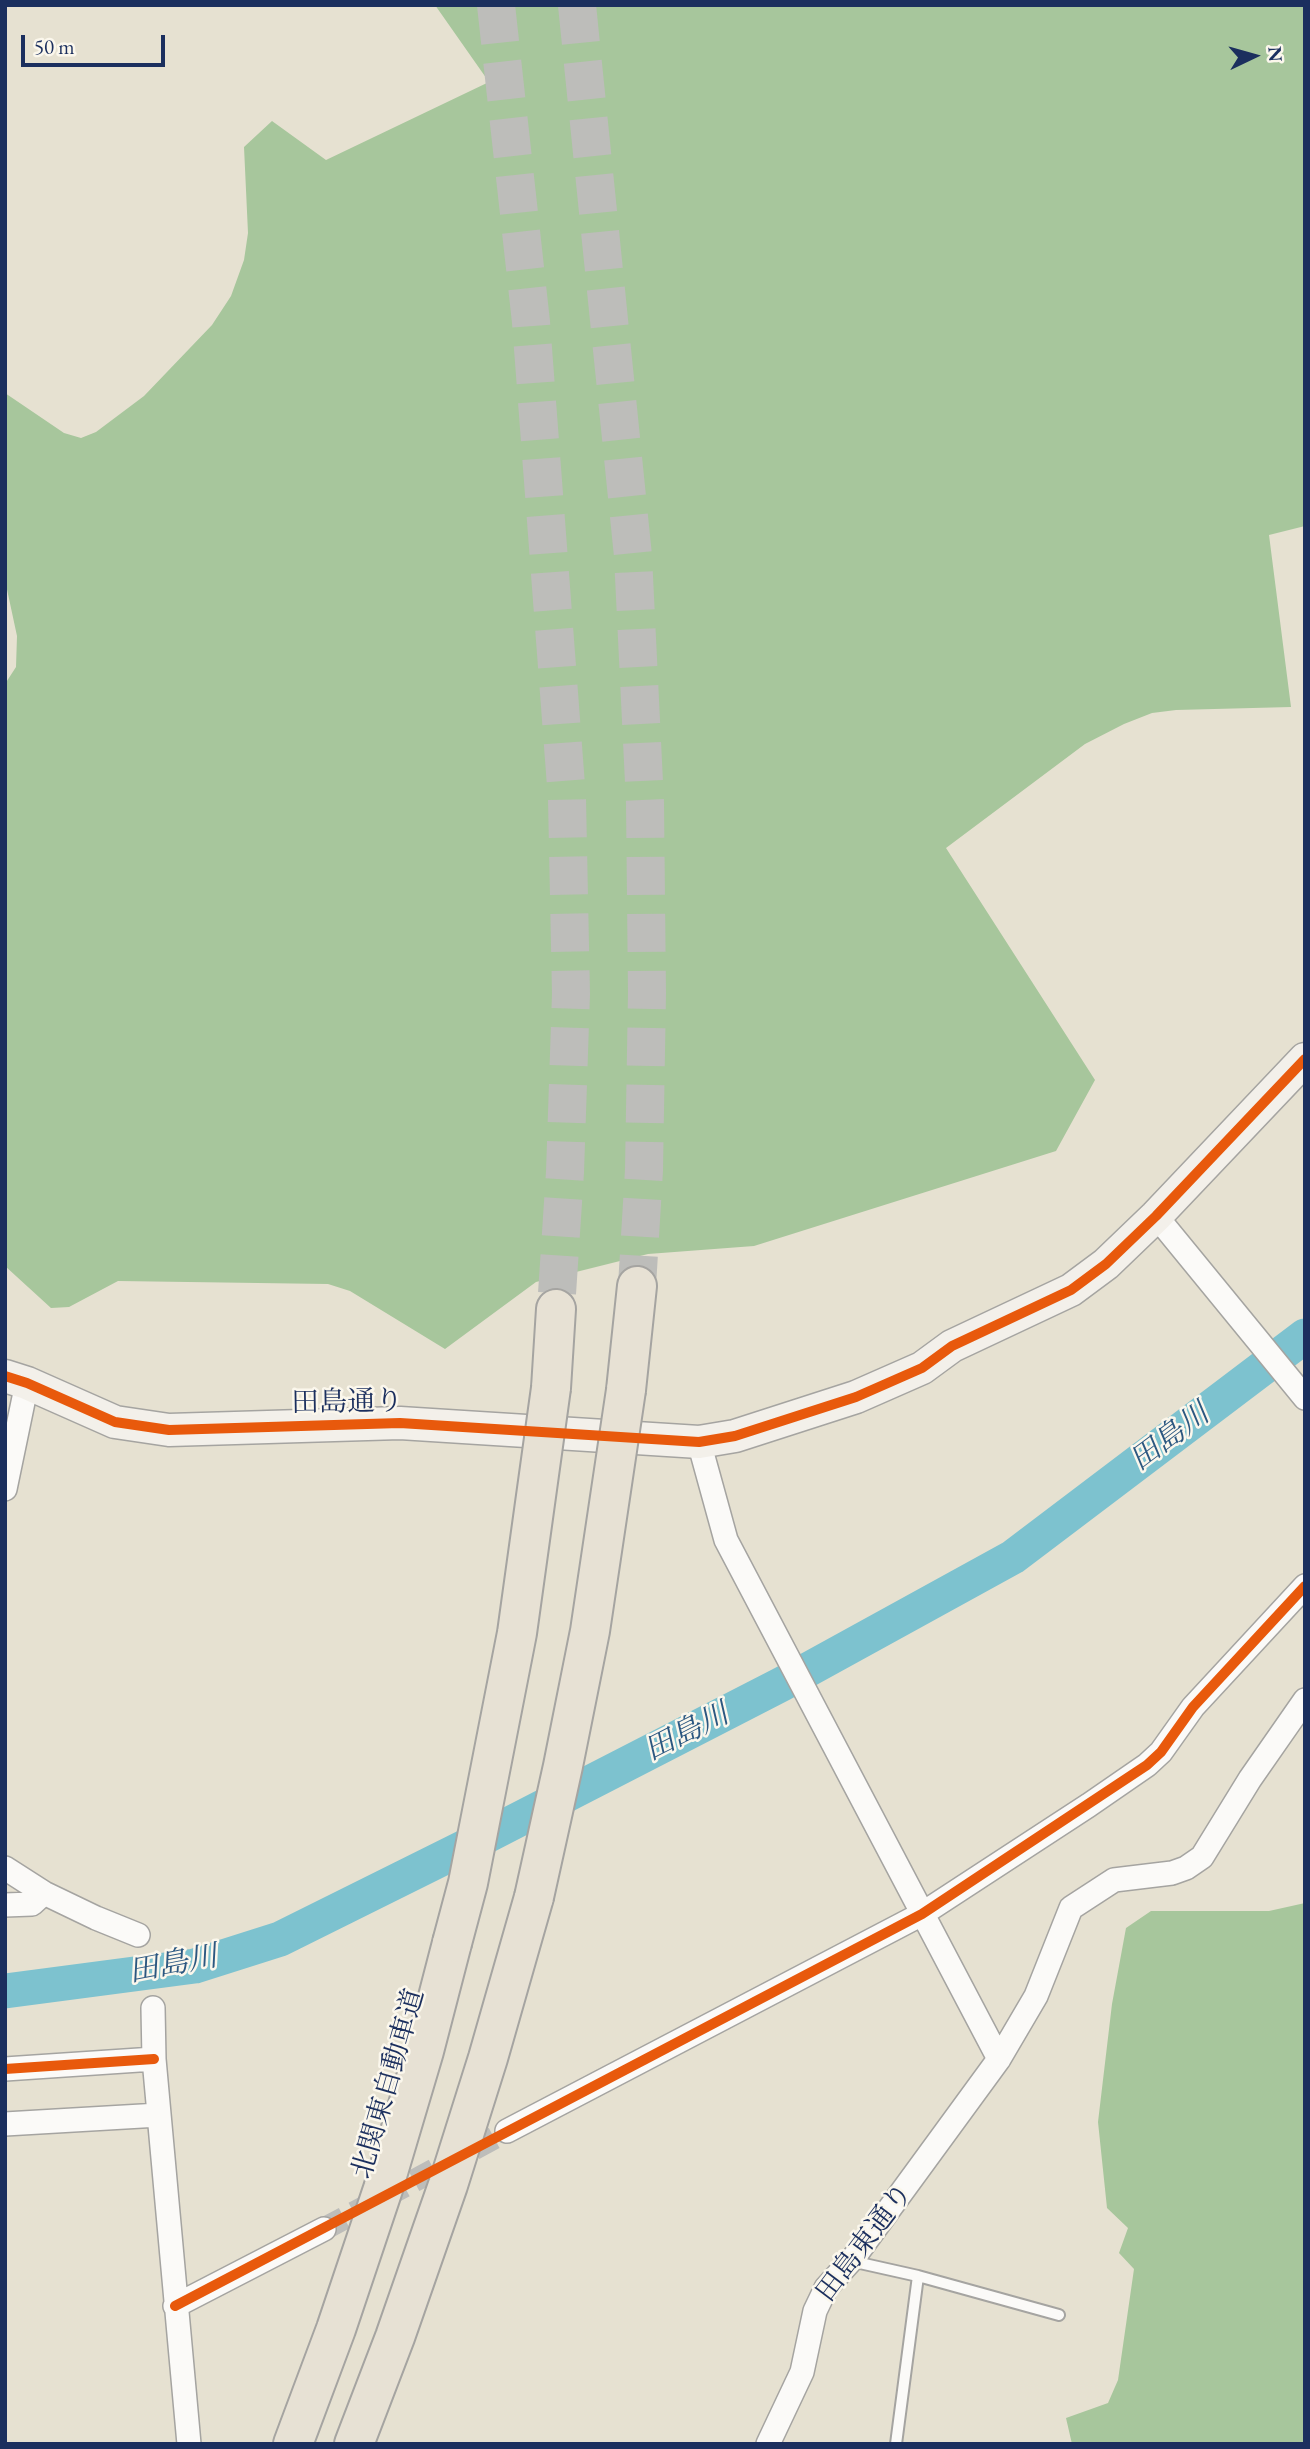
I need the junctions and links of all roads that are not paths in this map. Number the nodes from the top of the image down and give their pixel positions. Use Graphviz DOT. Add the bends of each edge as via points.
graph roads {
  1 [pos="1305,1059"];
  2 [pos="1156,1216"];
  3 [pos="637,1286"];
  4 [pos="556,1309"];
  5 [pos="16,1380"];
  6 [pos="1305,1398"];
  7 [pos="699,1442"];
  8 [pos="5,1489"];
  9 [pos="1305,1586"];
  10 [pos="1305,1700"];
  11 [pos="5,1868"];
  12 [pos="44,1893"];
  13 [pos="5,1905"];
  14 [pos="922,1914"];
  15 [pos="138,1935"];
  16 [pos="153,2008"];
  17 [pos="154,2059"];
  18 [pos="999,2059"];
  19 [pos="5,2069"];
  20 [pos="159,2116"];
  21 [pos="5,2124"];
  22 [pos="507,2131"];
  23 [pos="324,2229"];
  24 [pos="851,2261"];
  25 [pos="918,2276"];
  26 [pos="175,2306"];
  27 [pos="1059,2315"];
  28 [pos="189,2444"];
  29 [pos="293,2444"];
  30 [pos="354,2444"];
  31 [pos="768,2444"];
  32 [pos="896,2444"];
  1 -- 2 [label="street, 田島通り"];
  2 -- 6 [label="street"];
  2 -- 7 [label="street, 田島通り" via="1071,1290 952,1346 922,1368 771,1426"];
  3 -- 30 [label="highway, bridge" via="590,1630 534,1897 448,2185"];
  4 -- 29 [label="highway, 北関東自動車道, bridge" via="551,1388 517,1633 468,1883 383,2189"];
  5 -- 7 [label="street, 田島通り" via="115,1422 169,1430 400,1423"];
  5 -- 8 [label="street"];
  7 -- 14 [label="street" via="726,1540"];
  9 -- 14 [label="street" via="1193,1707 1147,1765"];
  10 -- 18 [label="street, 田島東通り" via="1202,1857 1172,1873 1114,1880 1072,1908 1036,1996"];
  11 -- 12 [label="street"];
  12 -- 13 [label="street" via="32,1904"];
  12 -- 15 [label="street"];
  14 -- 18 [label="street"];
  14 -- 22 [label="street"];
  16 -- 17 [label="street"];
  17 -- 19 [label="street"];
  17 -- 20 [label="street"];
  18 -- 24 [label="street, 田島東通り"];
  20 -- 21 [label="street"];
  20 -- 26 [label="street"];
  23 -- 26 [label="street"];
  24 -- 25 [label="lane"];
  24 -- 31 [label="street, 田島東通り" via="826,2288 815,2311 802,2372"];
  25 -- 27 [label="lane"];
  25 -- 32 [label="lane"];
  26 -- 28 [label="street"];
}
